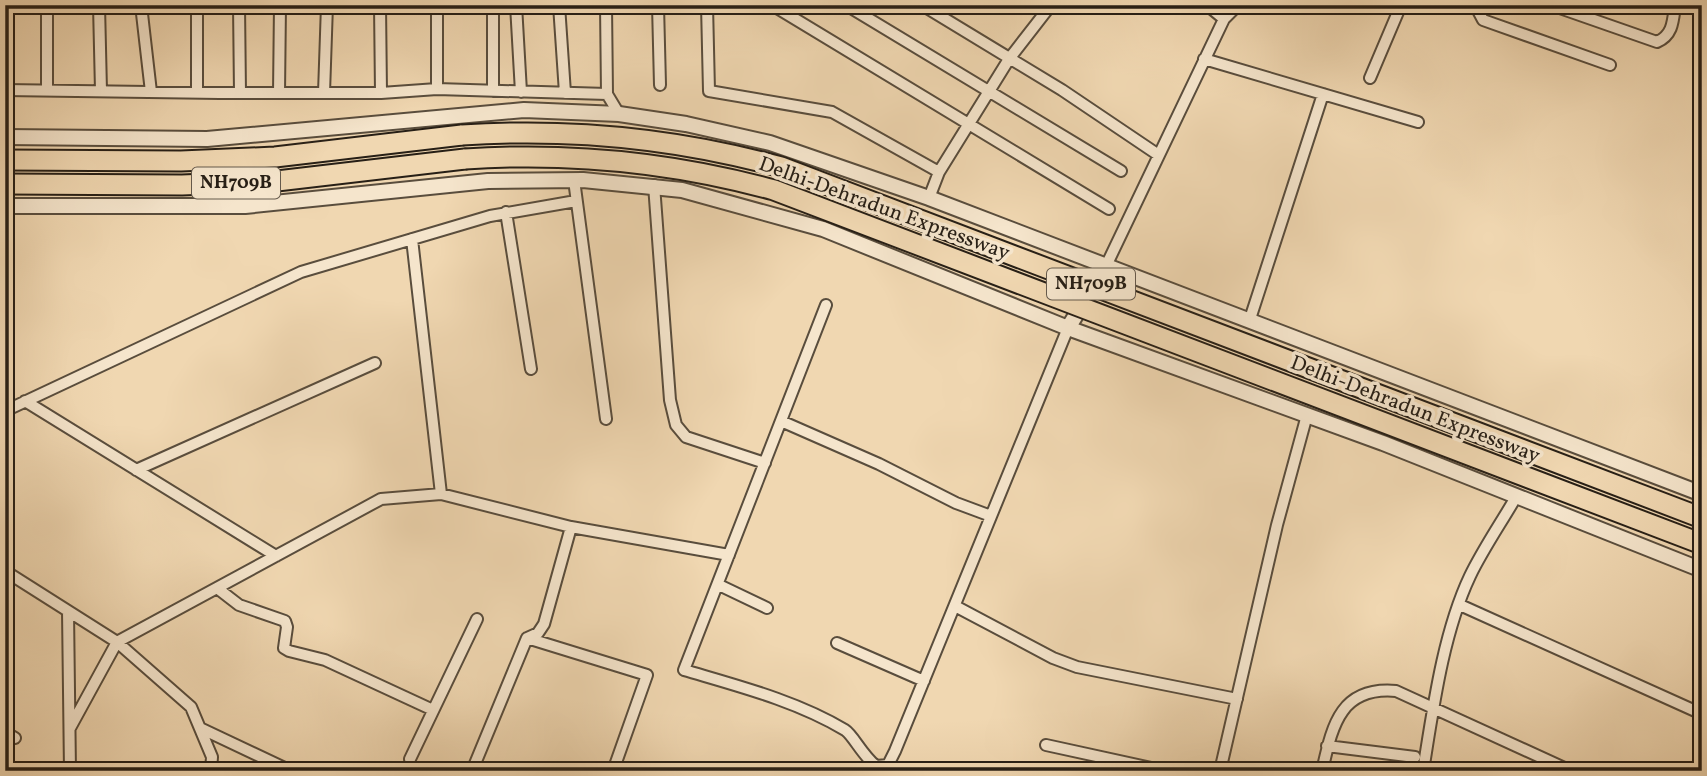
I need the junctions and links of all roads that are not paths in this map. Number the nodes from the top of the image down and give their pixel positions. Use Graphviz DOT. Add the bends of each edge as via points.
graph roads {
  1 [pos="47,5"];
  2 [pos="99,5"];
  3 [pos="141,5"];
  4 [pos="197,5"];
  5 [pos="239,5"];
  6 [pos="280,5"];
  7 [pos="327,5"];
  8 [pos="380,5"];
  9 [pos="437,5"];
  10 [pos="493,5"];
  11 [pos="516,5"];
  12 [pos="559,5"];
  13 [pos="606,5"];
  14 [pos="658,5"];
  15 [pos="707,5"];
  16 [pos="772,5"];
  17 [pos="846,5"];
  18 [pos="922,5"];
  19 [pos="1051,5"];
  20 [pos="1207,5"];
  21 [pos="1238,5"];
  22 [pos="1401,5"];
  23 [pos="1475,5"];
  24 [pos="1551,5"];
  25 [pos="1675,5"];
  26 [pos="1224,19"];
  27 [pos="1009,59"];
  28 [pos="1204,59"];
  29 [pos="1610,65"];
  30 [pos="1370,78"];
  31 [pos="660,85"];
  32 [pos="437,89"];
  33 [pos="5,90"];
  34 [pos="47,90"];
  35 [pos="101,91"];
  36 [pos="493,91"];
  37 [pos="151,92"];
  38 [pos="521,92"];
  39 [pos="989,92"];
  40 [pos="197,93"];
  41 [pos="240,93"];
  42 [pos="279,93"];
  43 [pos="324,93"];
  44 [pos="381,93"];
  45 [pos="565,93"];
  46 [pos="607,94"];
  47 [pos="1323,94"];
  48 [pos="619,114"];
  49 [pos="1418,122"];
  50 [pos="968,125"];
  51 [pos="5,137"];
  52 [pos="1157,154"];
  53 [pos="5,160"];
  54 [pos="1121,171"];
  55 [pos="939,172"];
  56 [pos="574,180"];
  57 [pos="5,184"];
  58 [pos="654,185"];
  59 [pos="929,198"];
  60 [pos="576,201"];
  61 [pos="5,206"];
  62 [pos="1109,209"];
  63 [pos="506,212"];
  64 [pos="412,239"];
  65 [pos="1106,266"];
  66 [pos="826,305"];
  67 [pos="1250,319"];
  68 [pos="1068,328"];
  69 [pos="375,363"];
  70 [pos="531,369"];
  71 [pos="25,401"];
  72 [pos="5,411"];
  73 [pos="1307,415"];
  74 [pos="606,419"];
  75 [pos="781,421"];
  76 [pos="765,463"];
  77 [pos="136,470"];
  78 [pos="441,494"];
  79 [pos="1702,494"];
  80 [pos="1516,497"];
  81 [pos="991,516"];
  82 [pos="1702,518"];
  83 [pos="571,527"];
  84 [pos="1702,544"];
  85 [pos="730,555"];
  86 [pos="276,556"];
  87 [pos="1702,570"];
  88 [pos="5,571"];
  89 [pos="719,585"];
  90 [pos="217,588"];
  91 [pos="1460,605"];
  92 [pos="955,606"];
  93 [pos="767,608"];
  94 [pos="68,611"];
  95 [pos="477,619"];
  96 [pos="527,638"];
  97 [pos="117,642"];
  98 [pos="837,643"];
  99 [pos="924,681"];
  100 [pos="1237,699"];
  101 [pos="1433,707"];
  102 [pos="433,710"];
  103 [pos="1702,714"];
  104 [pos="70,728"];
  105 [pos="200,728"];
  106 [pos="1046,746"];
  107 [pos="1327,746"];
  108 [pos="1415,757"];
  109 [pos="410,759"];
  110 [pos="69,771"];
  111 [pos="211,771"];
  112 [pos="291,771"];
  113 [pos="472,771"];
  114 [pos="613,771"];
  115 [pos="1165,771"];
  116 [pos="1220,771"];
  117 [pos="1322,771"];
  118 [pos="1423,771"];
  119 [pos="1571,771"];
  1 -- 34 [label="street"];
  2 -- 35 [label="street"];
  3 -- 37 [label="street"];
  4 -- 40 [label="street"];
  5 -- 41 [label="street"];
  6 -- 42 [label="street"];
  7 -- 43 [label="street"];
  8 -- 44 [label="street"];
  9 -- 32 [label="street"];
  10 -- 36 [label="street"];
  11 -- 38 [label="street"];
  12 -- 45 [label="street"];
  13 -- 46 [label="street"];
  14 -- 31 [label="street"];
  15 -- 55 [label="street" via="709,91 832,112"];
  16 -- 50 [label="street"];
  17 -- 39 [label="street"];
  18 -- 27 [label="street"];
  19 -- 27 [label="street"];
  20 -- 26 [label="street"];
  21 -- 26 [label="street"];
  22 -- 30 [label="street"];
  23 -- 29 [label="street" via="1483,20"];
  24 -- 25 [label="street" via="1657,42 1671,29"];
  26 -- 28 [label="street"];
  27 -- 39 [label="street"];
  27 -- 52 [label="street"];
  28 -- 47 [label="street"];
  28 -- 52 [label="street"];
  32 -- 36 [label="street"];
  32 -- 44 [label="street"];
  33 -- 34 [label="street"];
  34 -- 35 [label="street"];
  35 -- 37 [label="street"];
  36 -- 38 [label="street"];
  37 -- 40 [label="street"];
  38 -- 45 [label="street"];
  39 -- 50 [label="street"];
  39 -- 54 [label="street"];
  40 -- 41 [label="street"];
  41 -- 42 [label="street"];
  42 -- 43 [label="street"];
  43 -- 44 [label="street"];
  45 -- 46 [label="street"];
  46 -- 48 [label="street"];
  47 -- 49 [label="street"];
  47 -- 67 [label="street"];
  48 -- 51 [label="street" via="524,110 207,139"];
  48 -- 59 [label="street" via="770,143"];
  50 -- 55 [label="street"];
  50 -- 62 [label="street"];
  52 -- 65 [label="street"];
  53 -- 82 [label="highway, Delhi-Dehradun Expressway / NH709B, bridge" via="275,157 501,132 618,135 699,147 821,180"];
  55 -- 59 [label="street"];
  56 -- 58 [label="street"];
  56 -- 60 [label="street"];
  56 -- 61 [label="street" via="488,181 245,206"];
  57 -- 84 [label="highway, Delhi-Dehradun Expressway / NH709B, bridge" via="277,181 528,156 616,159 694,171 813,203"];
  58 -- 68 [label="street" via="741,204 823,229"];
  58 -- 76 [label="street" via="670,400 676,425 686,438"];
  59 -- 65 [label="street"];
  60 -- 63 [label="street"];
  60 -- 74 [label="street"];
  63 -- 64 [label="street"];
  63 -- 70 [label="street"];
  64 -- 71 [label="street" via="301,272"];
  64 -- 78 [label="street"];
  65 -- 67 [label="street"];
  65 -- 68 [label="street"];
  66 -- 75 [label="street"];
  67 -- 79 [label="street"];
  68 -- 73 [label="street"];
  68 -- 81 [label="street"];
  69 -- 77 [label="street"];
  71 -- 72 [label="street"];
  71 -- 77 [label="street"];
  73 -- 80 [label="street"];
  73 -- 100 [label="street"];
  75 -- 76 [label="street"];
  75 -- 81 [label="street"];
  76 -- 85 [label="street"];
  77 -- 86 [label="street"];
  78 -- 83 [label="street"];
  78 -- 86 [label="street" via="381,499"];
  80 -- 87 [label="street"];
  80 -- 91 [label="street" via="1469,578"];
  81 -- 92 [label="street"];
  83 -- 85 [label="street"];
  83 -- 96 [label="street" via="544,624"];
  85 -- 89 [label="street"];
  86 -- 90 [label="street"];
  88 -- 94 [label="street"];
  89 -- 93 [label="street"];
  89 -- 99 [label="street" via="684,670 766,695 848,732 858,750 876,766 888,765"];
  90 -- 97 [label="street"];
  90 -- 102 [label="street" via="239,605 285,621 284,648 289,652 325,660"];
  91 -- 101 [label="street"];
  91 -- 103 [label="street"];
  92 -- 99 [label="street"];
  92 -- 100 [label="street" via="1077,667"];
  94 -- 97 [label="street"];
  94 -- 104 [label="street"];
  95 -- 102 [label="street"];
  96 -- 113 [label="street"];
  96 -- 114 [label="street" via="647,675"];
  97 -- 104 [label="street"];
  97 -- 105 [label="street" via="191,707"];
  98 -- 99 [label="street"];
  100 -- 116 [label="street"];
  101 -- 107 [label="street" via="1396,691 1371,693 1336,716"];
  101 -- 118 [label="street"];
  101 -- 119 [label="street"];
  102 -- 109 [label="street"];
  104 -- 110 [label="street"];
  105 -- 111 [label="street" via="212,757"];
  105 -- 112 [label="street"];
  106 -- 115 [label="street"];
  107 -- 108 [label="street"];
  107 -- 117 [label="street"];
}
